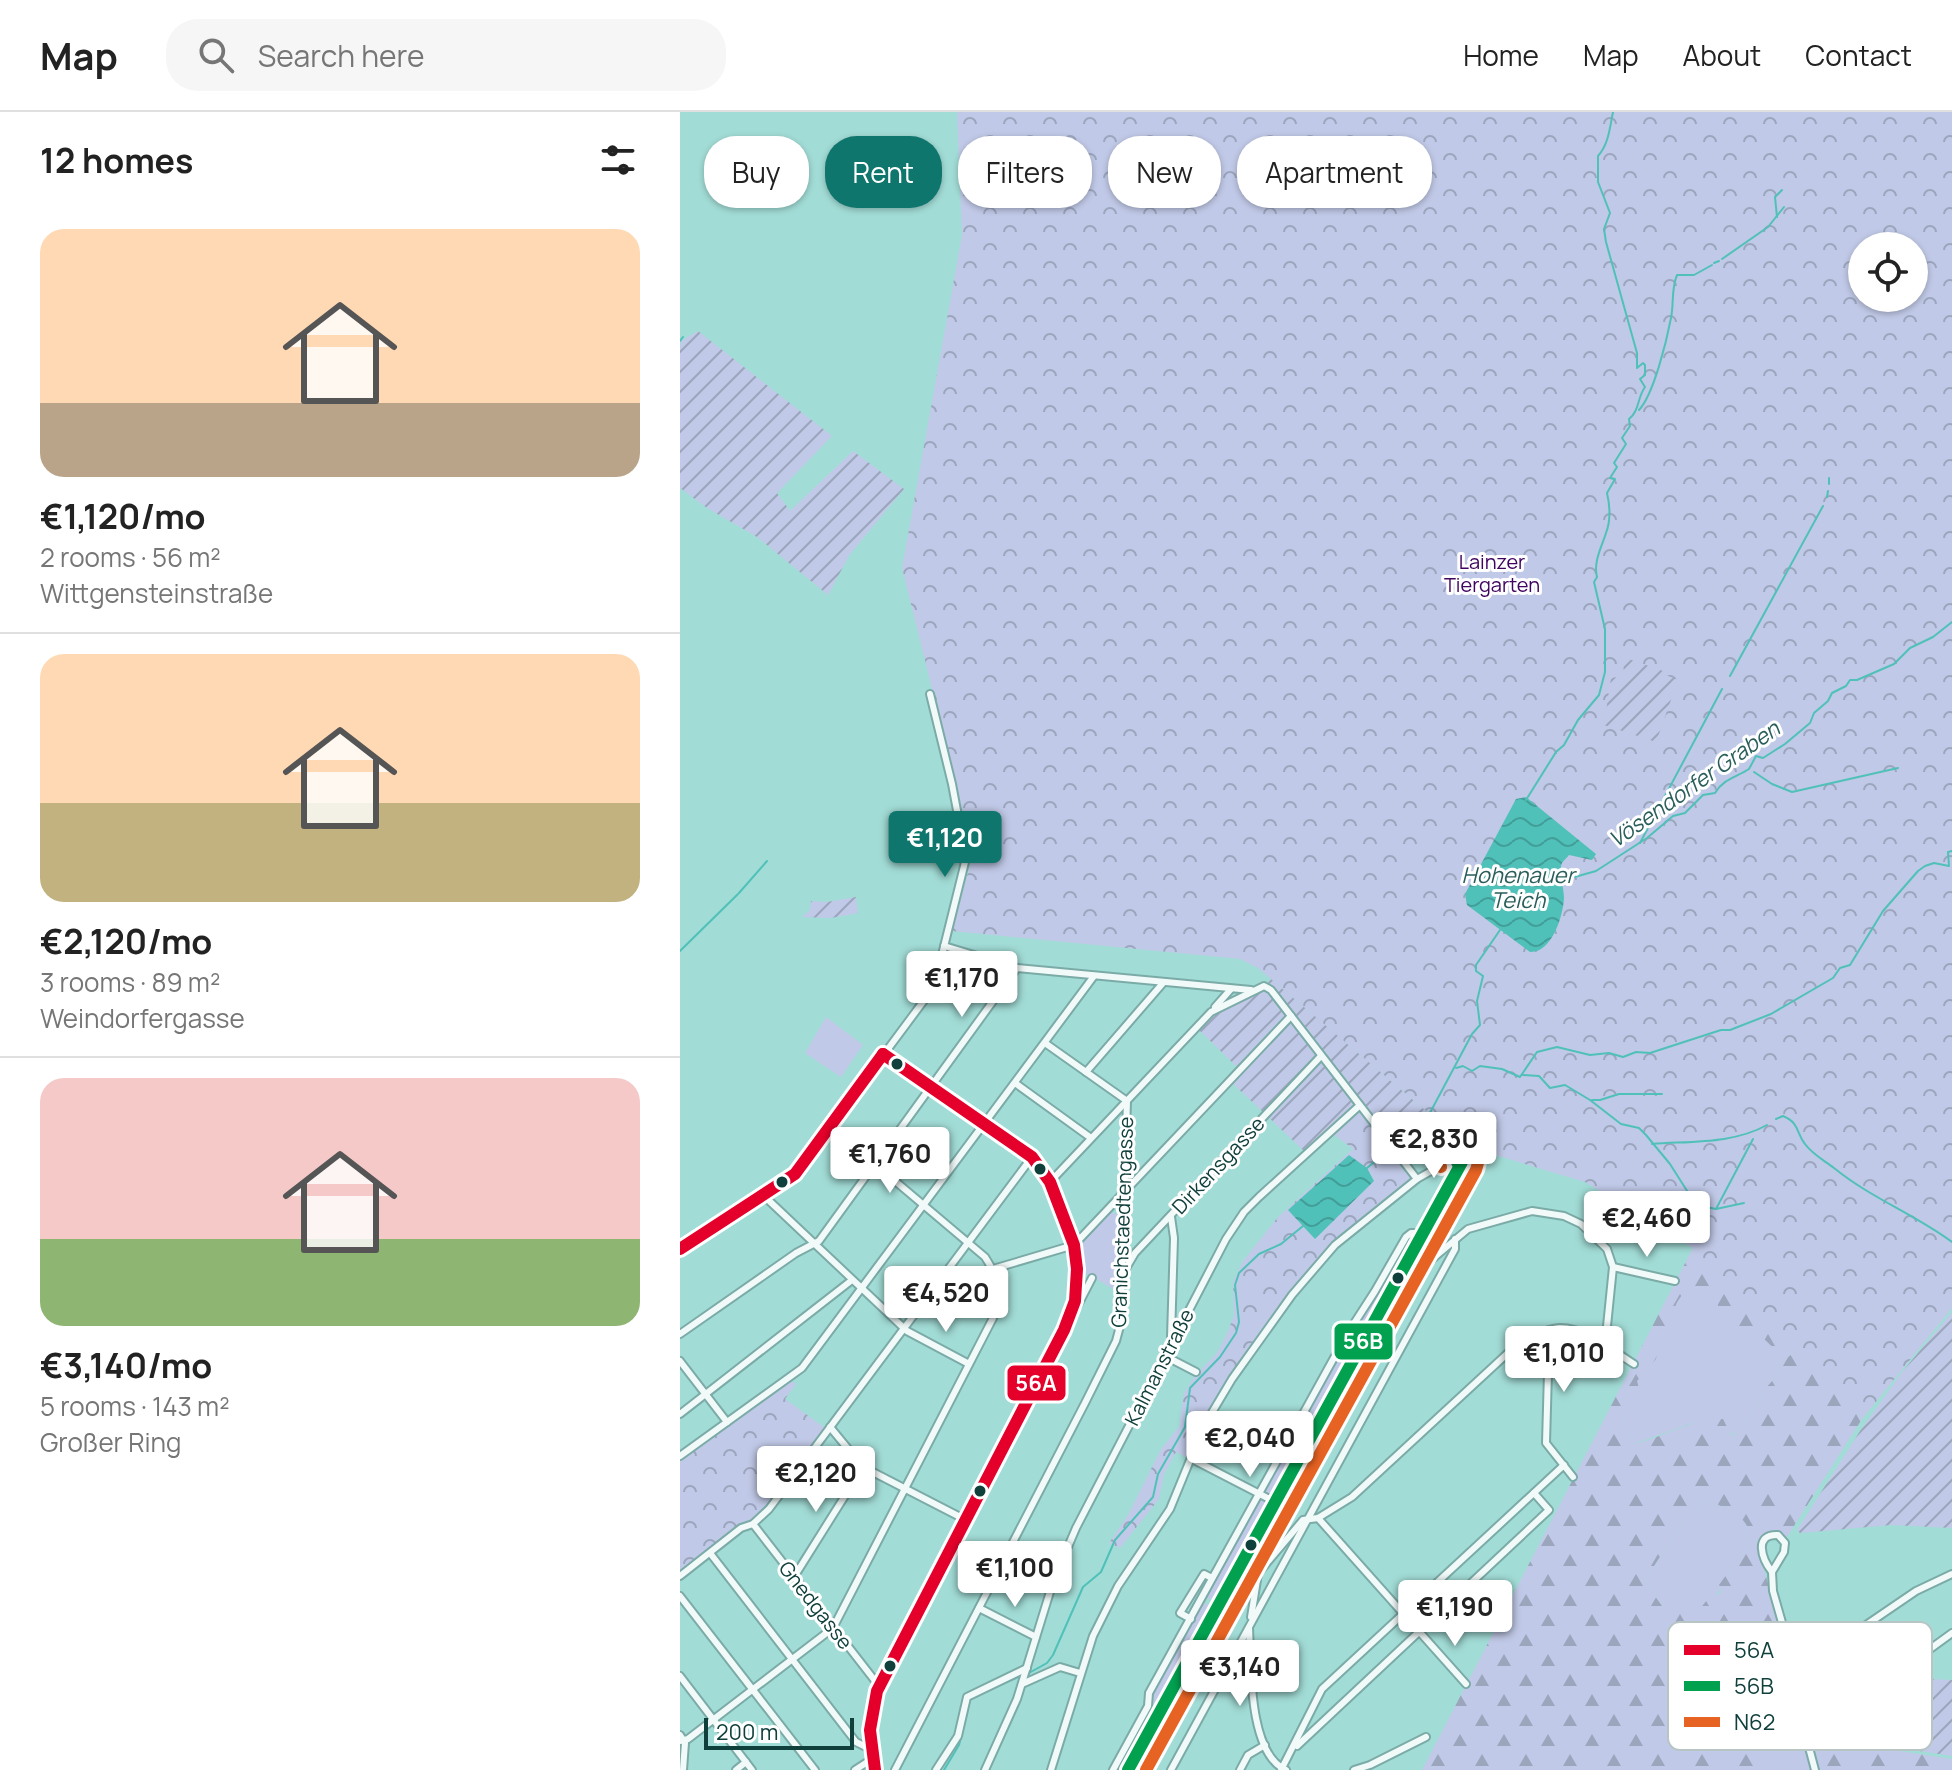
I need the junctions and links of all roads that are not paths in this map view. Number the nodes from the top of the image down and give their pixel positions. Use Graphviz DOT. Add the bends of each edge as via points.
graph roads {
  1 [pos="930,694"];
  2 [pos="944,946"];
  3 [pos="1017,968"];
  4 [pos="1094,976"];
  5 [pos="1163,983"];
  6 [pos="1231,989"];
  7 [pos="1255,990"];
  8 [pos="1211,1012"];
  9 [pos="1291,1016"];
  10 [pos="1045,1043"];
  11 [pos="883,1054"];
  12 [pos="1321,1056"];
  13 [pos="1086,1072"];
  14 [pos="1015,1083"];
  15 [pos="932,1087"];
  16 [pos="1127,1101"];
  17 [pos="1359,1106"];
  18 [pos="985,1124"];
  19 [pos="830,1126"];
  20 [pos="1091,1138"];
  21 [pos="1032,1157"];
  22 [pos="1454,1158"];
  23 [pos="875,1164"];
  24 [pos="1459,1166"];
  25 [pos="1415,1181"];
  26 [pos="1050,1182"];
  27 [pos="1124,1192"];
  28 [pos="763,1195"];
  29 [pos="924,1204"];
  30 [pos="1171,1217"];
  31 [pos="1422,1233"];
  32 [pos="1455,1239"];
  33 [pos="968,1242"];
  34 [pos="814,1244"];
  35 [pos="1074,1245"];
  36 [pos="680,1249"];
  37 [pos="1613,1267"];
  38 [pos="993,1269"];
  39 [pos="1092,1278"];
  40 [pos="1121,1278"];
  41 [pos="852,1280"];
  42 [pos="1675,1281"];
  43 [pos="862,1289"];
  44 [pos="1392,1289"];
  45 [pos="904,1329"];
  46 [pos="1064,1330"];
  47 [pos="680,1334"];
  48 [pos="1534,1336"];
  49 [pos="1171,1340"];
  50 [pos="1605,1346"];
  51 [pos="1165,1356"];
  52 [pos="680,1361"];
  53 [pos="969,1364"];
  54 [pos="1634,1364"];
  55 [pos="1196,1372"];
  56 [pos="706,1395"];
  57 [pos="680,1414"];
  58 [pos="727,1422"];
  59 [pos="830,1427"];
  60 [pos="680,1456"];
  61 [pos="1192,1459"];
  62 [pos="1564,1465"];
  63 [pos="863,1467"];
  64 [pos="1573,1477"];
  65 [pos="906,1489"];
  66 [pos="1534,1493"];
  67 [pos="1258,1495"];
  68 [pos="1275,1502"];
  69 [pos="1308,1518"];
  70 [pos="1318,1518"];
  71 [pos="966,1520"];
  72 [pos="753,1524"];
  73 [pos="710,1553"];
  74 [pos="1772,1572"];
  75 [pos="1258,1574"];
  76 [pos="1952,1574"];
  77 [pos="680,1576"];
  78 [pos="794,1577"];
  79 [pos="1212,1578"];
  80 [pos="680,1596"];
  81 [pos="1202,1598"];
  82 [pos="1218,1606"];
  83 [pos="979,1608"];
  84 [pos="1403,1612"];
  85 [pos="1191,1619"];
  86 [pos="1210,1621"];
  87 [pos="1782,1622"];
  88 [pos="1870,1622"];
  89 [pos="1249,1625"];
  90 [pos="833,1628"];
  91 [pos="1420,1631"];
  92 [pos="1952,1633"];
  93 [pos="1036,1637"];
  94 [pos="1932,1648"];
  95 [pos="792,1660"];
  96 [pos="1080,1673"];
  97 [pos="1025,1675"];
  98 [pos="680,1676"];
  99 [pos="1466,1684"];
  100 [pos="879,1686"];
  101 [pos="752,1689"];
  102 [pos="713,1719"];
  103 [pos="1426,1737"];
  104 [pos="681,1739"];
  105 [pos="1265,1745"];
  106 [pos="870,1749"];
  107 [pos="1810,1750"];
  108 [pos="1290,1753"];
  109 [pos="872,1759"];
  110 [pos="746,1762"];
  111 [pos="1283,1769"];
  112 [pos="683,1770"];
  113 [pos="736,1770"];
  114 [pos="752,1770"];
  115 [pos="815,1770"];
  116 [pos="855,1770"];
  117 [pos="875,1770"];
  118 [pos="895,1770"];
  119 [pos="936,1770"];
  120 [pos="985,1770"];
  121 [pos="1051,1770"];
  122 [pos="1113,1770"];
  123 [pos="1128,1770"];
  124 [pos="1171,1770"];
  125 [pos="1240,1770"];
  126 [pos="1354,1770"];
  127 [pos="1815,1770"];
  1 -- 2 [label="street" via="965,852"];
  2 -- 3 [label="street"];
  2 -- 11 [label="street" via="934,987"];
  3 -- 4 [label="street"];
  3 -- 15 [label="street"];
  4 -- 5 [label="street"];
  4 -- 10 [label="street"];
  5 -- 6 [label="street"];
  5 -- 13 [label="street"];
  6 -- 7 [label="street"];
  6 -- 8 [label="street"];
  7 -- 8 [label="street"];
  7 -- 9 [label="street" via="1268,988"];
  8 -- 16 [label="street"];
  9 -- 12 [label="street"];
  9 -- 27 [label="street"];
  10 -- 13 [label="street"];
  10 -- 14 [label="street"];
  11 -- 15 [label="street"];
  11 -- 19 [label="street"];
  12 -- 17 [label="street"];
  12 -- 30 [label="street, Dirkensgasse"];
  13 -- 16 [label="street"];
  14 -- 18 [label="street"];
  14 -- 20 [label="street"];
  15 -- 18 [label="street"];
  15 -- 23 [label="street"];
  16 -- 20 [label="street"];
  16 -- 27 [label="street, Granichstaedtengasse"];
  17 -- 25 [label="street"];
  17 -- 49 [label="street, Kalmanstraße" via="1244,1212"];
  18 -- 21 [label="street"];
  18 -- 29 [label="street"];
  19 -- 23 [label="street"];
  19 -- 28 [label="street" via="795,1174"];
  20 -- 26 [label="street"];
  21 -- 26 [label="street"];
  21 -- 33 [label="street"];
  22 -- 24 [label="street"];
  22 -- 24 [label="street" via="1453,1149 1462,1146 1465,1157"];
  22 -- 25 [label="street"];
  23 -- 29 [label="street"];
  23 -- 34 [label="street"];
  24 -- 31 [label="street"];
  25 -- 61 [label="street" via="1352,1229 1292,1295 1217,1402"];
  26 -- 35 [label="street"];
  27 -- 35 [label="street"];
  27 -- 40 [label="street, Granichstaedtengasse"];
  28 -- 34 [label="street"];
  28 -- 36 [label="street"];
  29 -- 33 [label="street"];
  29 -- 43 [label="street"];
  30 -- 40 [label="street, Dirkensgasse" via="1135,1253"];
  30 -- 49 [label="street"];
  31 -- 44 [label="street"];
  31 -- 67 [label="street" via="1406,1237"];
  32 -- 37 [label="street" via="1468,1229 1532,1211 1548,1213 1581,1224 1607,1249"];
  32 -- 44 [label="street"];
  32 -- 69 [label="street" via="1455,1249"];
  33 -- 38 [label="street"];
  33 -- 45 [label="street"];
  34 -- 41 [label="street"];
  34 -- 47 [label="street"];
  35 -- 38 [label="street"];
  35 -- 46 [label="street" via="1077,1285"];
  37 -- 42 [label="street"];
  37 -- 50 [label="street"];
  38 -- 53 [label="street" via="997,1306"];
  39 -- 46 [label="street"];
  40 -- 83 [label="street, Granichstaedtengasse" via="1116,1341"];
  41 -- 43 [label="street"];
  41 -- 56 [label="street"];
  43 -- 45 [label="street"];
  43 -- 58 [label="street" via="802,1368"];
  44 -- 68 [label="street"];
  45 -- 53 [label="street"];
  45 -- 59 [label="street"];
  46 -- 71 [label="street"];
  48 -- 50 [label="street" via="1563,1328"];
  48 -- 62 [label="street" via="1548,1372 1546,1443"];
  48 -- 70 [label="street" via="1522,1340 1352,1497"];
  49 -- 51 [label="street, Kalmanstraße"];
  50 -- 54 [label="street"];
  51 -- 55 [label="street"];
  51 -- 93 [label="street, Kalmanstraße" via="1076,1528"];
  52 -- 56 [label="street"];
  53 -- 65 [label="street"];
  56 -- 57 [label="street"];
  56 -- 58 [label="street"];
  58 -- 60 [label="street"];
  59 -- 63 [label="street"];
  59 -- 72 [label="street"];
  61 -- 67 [label="street"];
  61 -- 96 [label="street" via="1170,1509 1118,1586"];
  62 -- 64 [label="street"];
  62 -- 66 [label="street"];
  63 -- 65 [label="street"];
  63 -- 78 [label="street"];
  65 -- 71 [label="street"];
  65 -- 90 [label="street"];
  66 -- 84 [label="street"];
  66 -- 91 [label="street" via="1549,1510"];
  67 -- 68 [label="street"];
  67 -- 79 [label="street"];
  68 -- 82 [label="street"];
  69 -- 70 [label="street"];
  69 -- 75 [label="street"];
  69 -- 89 [label="street"];
  70 -- 84 [label="street"];
  71 -- 100 [label="street"];
  72 -- 73 [label="street"];
  72 -- 78 [label="street, Gnedgasse"];
  73 -- 77 [label="street"];
  73 -- 95 [label="street"];
  74 -- 74 [label="street" via="1786,1545 1773,1534 1761,1545"];
  74 -- 87 [label="street"];
  75 -- 86 [label="street" via="1221,1617"];
  75 -- 89 [label="street"];
  76 -- 88 [label="street"];
  78 -- 90 [label="street, Gnedgasse"];
  79 -- 81 [label="street"];
  79 -- 85 [label="street" via="1204,1574 1180,1613"];
  80 -- 101 [label="street"];
  81 -- 82 [label="street"];
  81 -- 85 [label="street"];
  82 -- 86 [label="street"];
  83 -- 93 [label="street"];
  83 -- 118 [label="street, Granichstaedtengasse"];
  84 -- 91 [label="street"];
  84 -- 108 [label="street" via="1322,1689"];
  85 -- 122 [label="street"];
  86 -- 123 [label="street"];
  89 -- 105 [label="street" via="1251,1688"];
  89 -- 124 [label="street"];
  90 -- 95 [label="street"];
  90 -- 100 [label="street, Gnedgasse"];
  91 -- 99 [label="street"];
  91 -- 108 [label="street"];
  92 -- 94 [label="street"];
  93 -- 97 [label="street, Kalmanstraße"];
  95 -- 101 [label="street"];
  95 -- 106 [label="street" via="856,1742"];
  96 -- 97 [label="street" via="1060,1667"];
  96 -- 121 [label="street"];
  97 -- 119 [label="street" via="967,1697 958,1736"];
  97 -- 120 [label="street, Kalmanstraße"];
  98 -- 102 [label="street"];
  100 -- 106 [label="street" via="870,1718"];
  101 -- 102 [label="street"];
  101 -- 115 [label="street"];
  102 -- 104 [label="street"];
  102 -- 110 [label="street"];
  103 -- 126 [label="street"];
  104 -- 112 [label="street"];
  105 -- 111 [label="street"];
  105 -- 125 [label="street" via="1248,1755"];
  106 -- 109 [label="street"];
  107 -- 127 [label="street"];
  108 -- 111 [label="street"];
  109 -- 116 [label="street"];
  109 -- 117 [label="street"];
  110 -- 113 [label="street"];
  110 -- 114 [label="street"];
}
